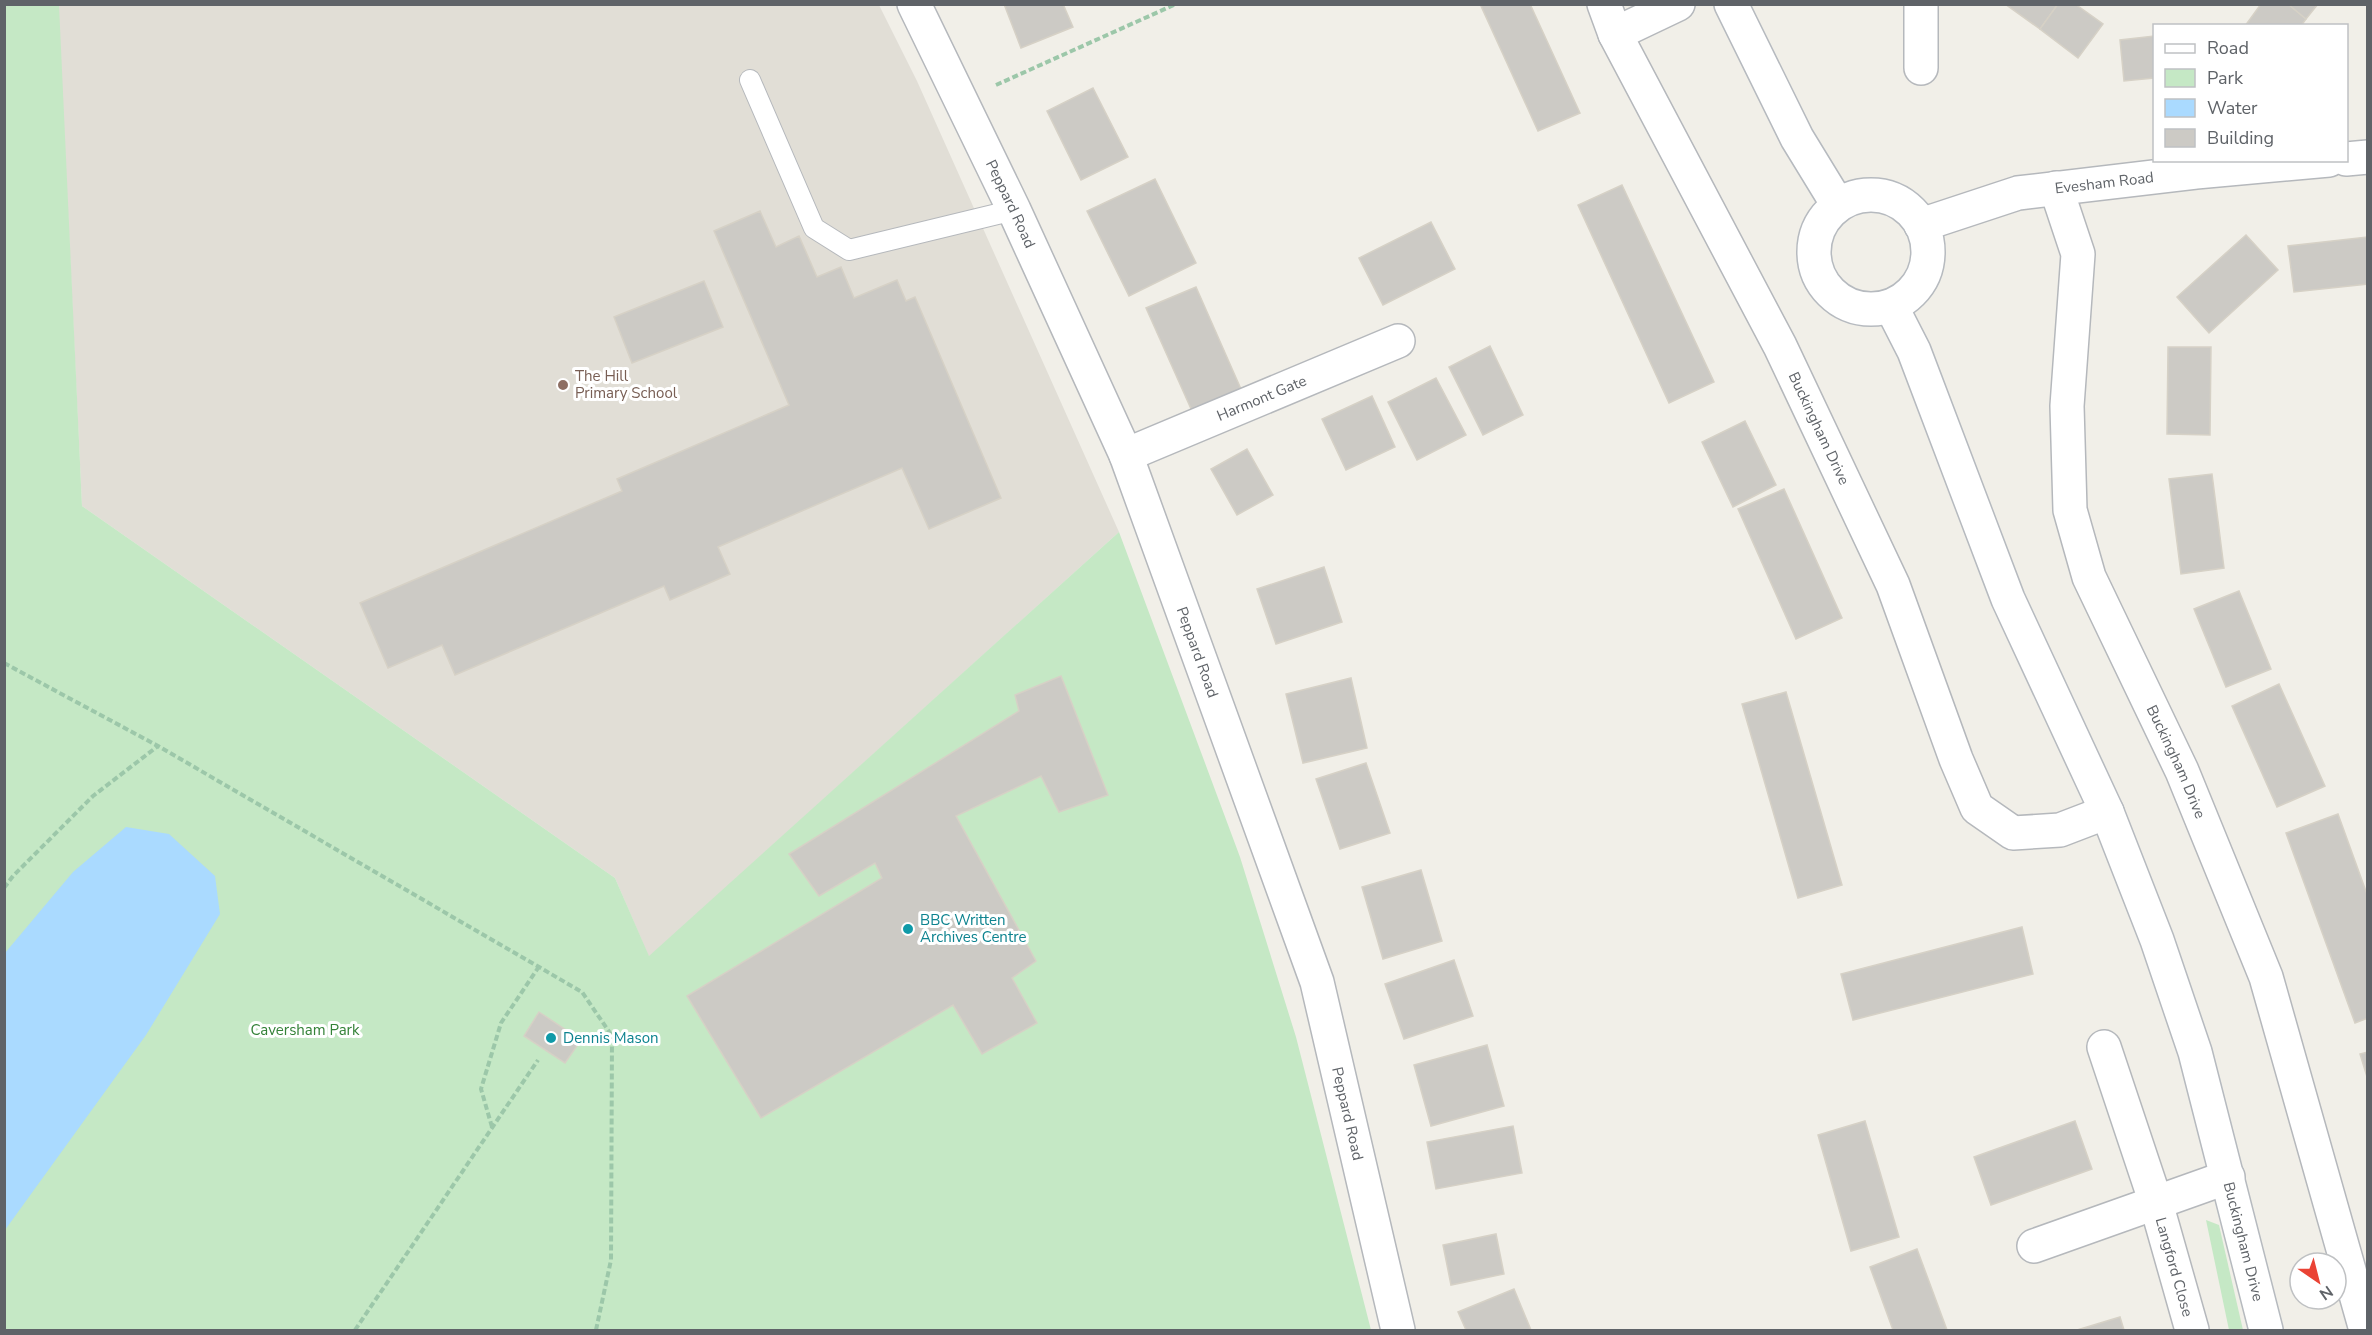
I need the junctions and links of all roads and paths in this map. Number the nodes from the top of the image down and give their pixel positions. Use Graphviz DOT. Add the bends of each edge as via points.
graph roads {
  1 [pos="914,4"];
  2 [pos="1176,4"];
  3 [pos="1678,4"];
  4 [pos="1731,4"];
  5 [pos="1921,4"];
  6 [pos="1610,19"];
  7 [pos="1921,68"];
  8 [pos="750,80"];
  9 [pos="961,101"];
  10 [pos="2367,157"];
  11 [pos="2348,159"];
  12 [pos="2310,162"];
  13 [pos="2056,188"];
  14 [pos="1838,205"];
  15 [pos="1014,210"];
  16 [pos="1921,225"];
  17 [pos="1891,306"];
  18 [pos="1398,341"];
  19 [pos="1126,454"];
  20 [pos="4,663"];
  21 [pos="158,746"];
  22 [pos="2107,812"];
  23 [pos="4,888"];
  24 [pos="538,968"];
  25 [pos="2104,1047"];
  26 [pos="538,1060"];
  27 [pos="492,1128"];
  28 [pos="2228,1177"];
  29 [pos="2156,1203"];
  30 [pos="2034,1246"];
  31 [pos="355,1330"];
  32 [pos="596,1330"];
  33 [pos="1398,1330"];
  34 [pos="2192,1330"];
  35 [pos="2266,1330"];
  36 [pos="2366,1330"];
  1 -- 9 [label="street, Peppard Road"];
  2 -- 9 [label="path"];
  3 -- 6 [label="street, Buckingham Drive"];
  4 -- 14 [label="street" via="1797,138"];
  5 -- 7 [label="street"];
  6 -- 22 [label="street, Buckingham Drive" via="1780,346 1893,585 1977,808 2013,833 2060,830"];
  8 -- 15 [label="lane" via="814,228 849,250"];
  9 -- 15 [label="street, Peppard Road"];
  10 -- 11 [label="street"];
  12 -- 13 [label="street, Evesham Road"];
  13 -- 16 [label="street, Evesham Road" via="2018,193"];
  13 -- 36 [label="street, Buckingham Drive" via="2078,254 2067,406 2070,510 2089,577 2182,771 2266,977"];
  14 -- 16 [label="street" via="1864,196 1881,196 1911,211"];
  14 -- 17 [label="street" via="1820,227 1814,245 1815,265 1822,283 1835,297 1852,306 1872,310"];
  15 -- 19 [label="street, Peppard Road"];
  16 -- 17 [label="street" via="1928,243 1921,281 1908,296"];
  17 -- 22 [label="street, Buckingham Drive" via="1914,351 2008,599"];
  18 -- 19 [label="street, Harmont Gate"];
  19 -- 33 [label="street, Peppard Road" via="1317,982"];
  20 -- 21 [label="path"];
  21 -- 23 [label="path" via="93,796"];
  21 -- 24 [label="path"];
  22 -- 28 [label="street, Buckingham Drive" via="2191,1041"];
  24 -- 27 [label="path" via="501,1023 481,1089"];
  24 -- 32 [label="path" via="582,992 612,1036 611,1260"];
  25 -- 29 [label="street"];
  26 -- 27 [label="path"];
  27 -- 31 [label="path"];
  28 -- 29 [label="street, Langford Close"];
  28 -- 35 [label="street, Buckingham Drive"];
  29 -- 30 [label="street, Langford Close"];
  29 -- 34 [label="street, Langford Close"];
}
